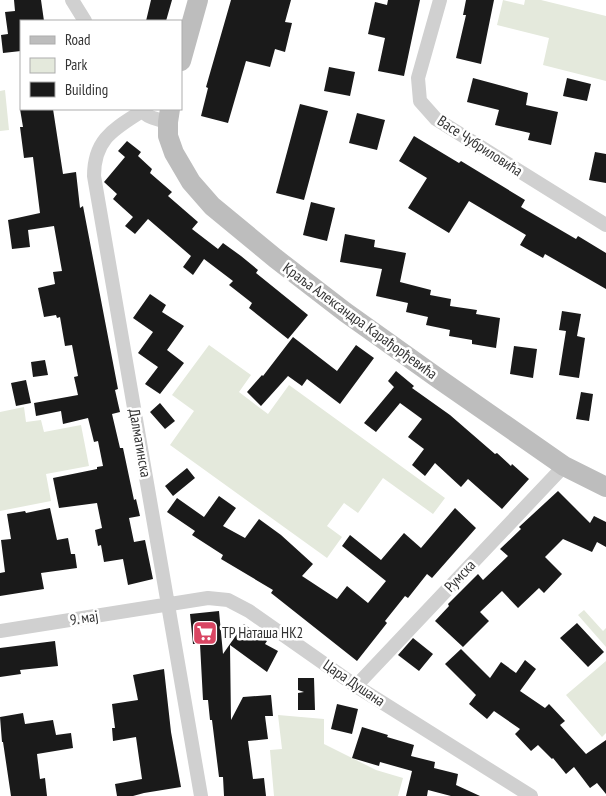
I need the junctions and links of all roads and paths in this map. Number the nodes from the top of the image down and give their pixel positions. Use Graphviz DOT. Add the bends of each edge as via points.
graph roads {
  1 [pos="72,0"];
  2 [pos="198,0"];
  3 [pos="440,0"];
  4 [pos="84,20"];
  5 [pos="182,56"];
  6 [pos="141,110"];
  7 [pos="169,115"];
  8 [pos="606,225"];
  9 [pos="564,466"];
  10 [pos="606,487"];
  11 [pos="169,604"];
  12 [pos="0,631"];
  13 [pos="356,686"];
  14 [pos="201,796"];
  15 [pos="531,796"];
  1 -- 4 [label="street"];
  2 -- 5 [label="street"];
  3 -- 8 [label="street, Васе Чубриловића" via="418,78 420,100 436,119"];
  6 -- 7 [label="street" via="154,119"];
  6 -- 11 [label="street, Далматинска" via="104,139 96,158 94,176"];
  7 -- 9 [label="street, Краља Александра Карађорђевића" via="168,136 174,153 191,182 212,206 345,312"];
  9 -- 10 [label="street, Краља Александра Карађорђевића"];
  9 -- 13 [label="street, Румска"];
  11 -- 12 [label="street, 9. мај"];
  11 -- 13 [label="street, Цара Душана" via="208,598 228,600 249,610"];
  11 -- 14 [label="street, Далматинска"];
  13 -- 15 [label="street, Цара Душана"];
}
